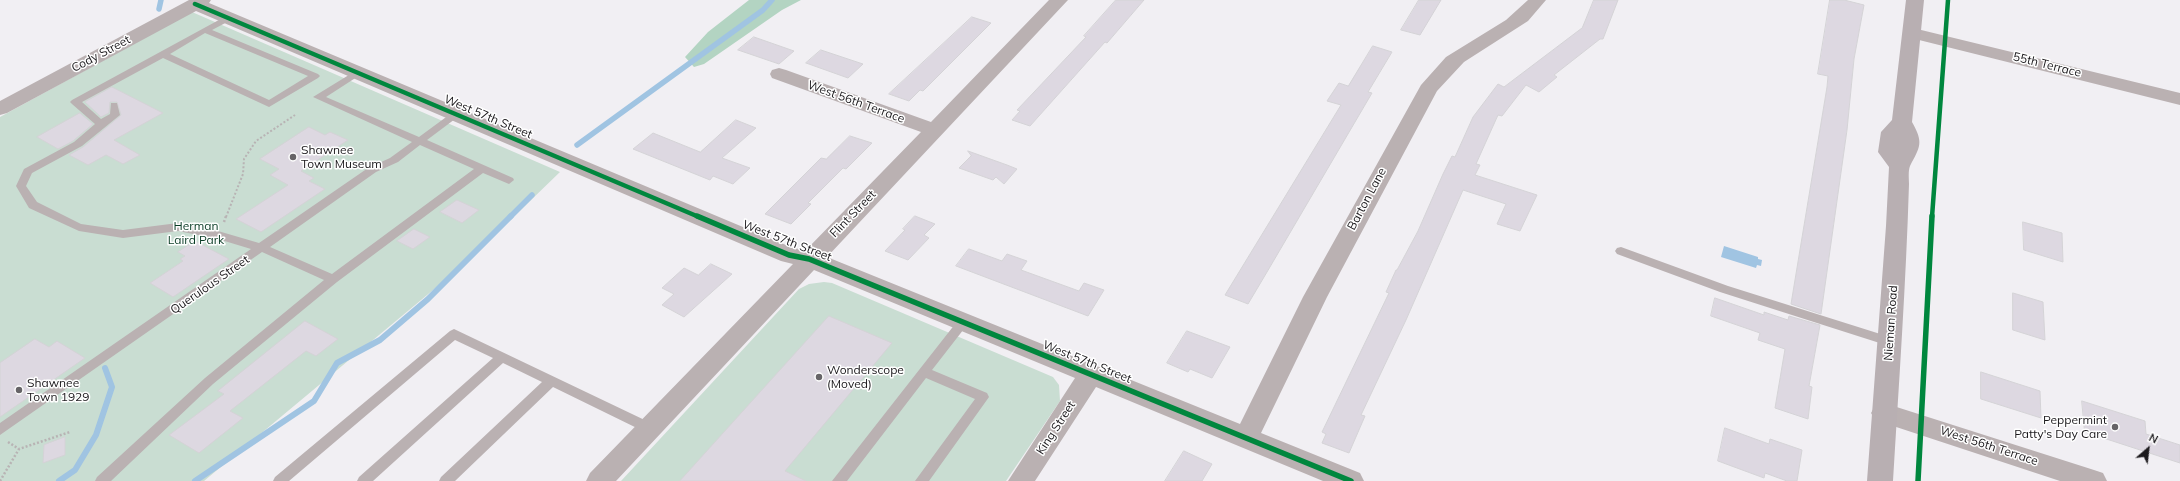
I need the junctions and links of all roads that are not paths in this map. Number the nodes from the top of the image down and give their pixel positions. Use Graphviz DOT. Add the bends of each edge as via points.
graph roads {
  1 [pos="1059,0"];
  2 [pos="1536,0"];
  3 [pos="1915,0"];
  4 [pos="198,2"];
  5 [pos="228,18"];
  6 [pos="205,30"];
  7 [pos="1913,33"];
  8 [pos="163,54"];
  9 [pos="357,72"];
  10 [pos="779,74"];
  11 [pos="2180,99"];
  12 [pos="114,105"];
  13 [pos="0,108"];
  14 [pos="456,114"];
  15 [pos="101,124"];
  16 [pos="934,130"];
  17 [pos="420,141"];
  18 [pos="482,168"];
  19 [pos="509,180"];
  20 [pos="262,248"];
  21 [pos="1621,250"];
  22 [pos="810,259"];
  23 [pos="333,279"];
  24 [pos="963,322"];
  25 [pos="1889,341"];
  26 [pos="502,357"];
  27 [pos="924,372"];
  28 [pos="1091,375"];
  29 [pos="551,381"];
  30 [pos="1884,413"];
  31 [pos="649,428"];
  32 [pos="0,430"];
  33 [pos="1246,438"];
  34 [pos="102,481"];
  35 [pos="280,481"];
  36 [pos="364,481"];
  37 [pos="446,481"];
  38 [pos="599,481"];
  39 [pos="839,481"];
  40 [pos="922,481"];
  41 [pos="1021,481"];
  42 [pos="1351,481"];
  43 [pos="1880,481"];
  44 [pos="2094,481"];
  1 -- 16 [label="street, Flint Street"];
  2 -- 33 [label="street, Barton Lane" via="1515,22 1462,55 1442,71 1428,89 1315,296"];
  3 -- 7 [label="main road, Nieman Road"];
  4 -- 5 [label="street, West 57th Street"];
  4 -- 13 [label="street, Cody Street"];
  5 -- 6 [label="lane"];
  5 -- 9 [label="street, West 57th Street"];
  6 -- 8 [label="lane"];
  6 -- 8 [label="lane" via="315,76 269,104"];
  7 -- 11 [label="street, 55th Terrace"];
  7 -- 25 [label="main road, Nieman Road" via="1902,122 1910,136 1908,157 1899,166"];
  8 -- 15 [label="lane" via="75,102"];
  9 -- 14 [label="street, West 57th Street"];
  9 -- 17 [label="lane" via="318,97"];
  10 -- 16 [label="street, West 56th Terrace"];
  12 -- 15 [label="lane" via="115,115"];
  14 -- 17 [label="lane, Querulous Street"];
  14 -- 22 [label="street, West 57th Street" via="789,255"];
  15 -- 20 [label="lane" via="78,144 28,171 21,186 33,204 79,227 122,234 178,227"];
  16 -- 22 [label="street, Flint Street"];
  17 -- 18 [label="lane"];
  17 -- 20 [label="lane, Querulous Street" via="394,160 372,170"];
  18 -- 19 [label="lane"];
  18 -- 23 [label="lane"];
  20 -- 23 [label="lane"];
  20 -- 32 [label="lane, Querulous Street"];
  21 -- 25 [label="lane" via="1724,289"];
  22 -- 24 [label="street, West 57th Street"];
  22 -- 31 [label="street, Flint Street"];
  23 -- 34 [label="lane" via="209,381"];
  24 -- 27 [label="lane"];
  24 -- 28 [label="street, West 57th Street"];
  25 -- 30 [label="main road, Nieman Road"];
  26 -- 29 [label="lane"];
  26 -- 35 [label="lane" via="454,334"];
  26 -- 36 [label="lane"];
  27 -- 39 [label="lane"];
  27 -- 40 [label="lane" via="983,398"];
  28 -- 33 [label="street, West 57th Street"];
  28 -- 41 [label="street, King Street"];
  29 -- 31 [label="lane"];
  29 -- 37 [label="lane"];
  30 -- 43 [label="main road, Nieman Road"];
  30 -- 44 [label="street, West 56th Terrace"];
  31 -- 38 [label="street, Flint Street"];
  33 -- 42 [label="street, West 57th Street"];
}
